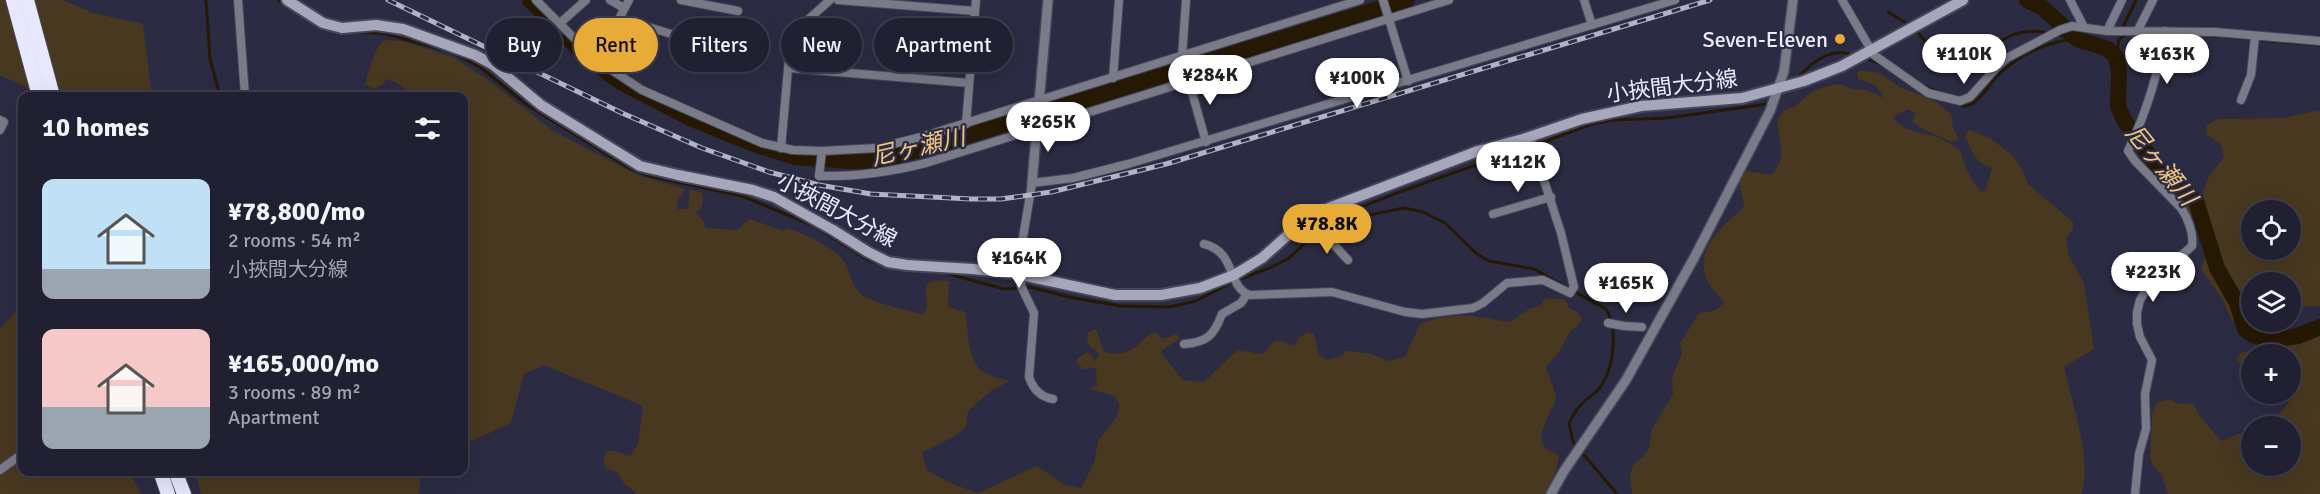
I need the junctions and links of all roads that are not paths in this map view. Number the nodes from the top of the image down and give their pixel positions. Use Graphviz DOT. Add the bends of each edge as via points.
graph roads {
  1 [pos="14,0"];
  2 [pos="27,0"];
  3 [pos="238,0"];
  4 [pos="287,0"];
  5 [pos="536,0"];
  6 [pos="586,0"];
  7 [pos="610,0"];
  8 [pos="629,0"];
  9 [pos="681,0"];
  10 [pos="830,0"];
  11 [pos="838,0"];
  12 [pos="976,0"];
  13 [pos="1048,0"];
  14 [pos="1119,0"];
  15 [pos="1186,0"];
  16 [pos="1360,0"];
  17 [pos="1383,0"];
  18 [pos="1449,0"];
  19 [pos="1584,0"];
  20 [pos="1675,0"];
  21 [pos="1793,0"];
  22 [pos="1842,0"];
  23 [pos="1963,0"];
  24 [pos="2070,0"];
  25 [pos="2122,0"];
  26 [pos="2153,0"];
  27 [pos="692,1"];
  28 [pos="624,8"];
  29 [pos="738,11"];
  30 [pos="975,11"];
  31 [pos="553,18"];
  32 [pos="810,18"];
  33 [pos="1388,18"];
  34 [pos="562,21"];
  35 [pos="1592,25"];
  36 [pos="562,27"];
  37 [pos="2085,27"];
  38 [pos="2138,30"];
  39 [pos="2111,31"];
  40 [pos="2165,31"];
  41 [pos="670,34"];
  42 [pos="2255,36"];
  43 [pos="2320,40"];
  44 [pos="1870,51"];
  45 [pos="1182,57"];
  46 [pos="36,62"];
  47 [pos="789,72"];
  48 [pos="837,72"];
  49 [pos="1113,78"];
  50 [pos="1188,79"];
  51 [pos="1408,81"];
  52 [pos="969,83"];
  53 [pos="1779,88"];
  54 [pos="39,92"];
  55 [pos="51,92"];
  56 [pos="245,92"];
  57 [pos="2241,100"];
  58 [pos="1039,103"];
  59 [pos="0,120"];
  60 [pos="966,124"];
  61 [pos="1036,124"];
  62 [pos="0,130"];
  63 [pos="1530,137"];
  64 [pos="1206,142"];
  65 [pos="781,148"];
  66 [pos="821,154"];
  67 [pos="1032,183"];
  68 [pos="1551,197"];
  69 [pos="1493,214"];
  70 [pos="1316,219"];
  71 [pos="1204,244"];
  72 [pos="1347,260"];
  73 [pos="1020,275"];
  74 [pos="1236,279"];
  75 [pos="1247,294"];
  76 [pos="1608,323"];
  77 [pos="1642,327"];
  78 [pos="1184,344"];
  79 [pos="1053,399"];
  80 [pos="18,457"];
  81 [pos="0,470"];
  82 [pos="162,476"];
  83 [pos="177,476"];
  84 [pos="168,494"];
  85 [pos="184,494"];
  86 [pos="1551,494"];
  87 [pos="2135,494"];
  1 -- 46 [label="highway"];
  2 -- 46 [label="highway"];
  3 -- 56 [label="street"];
  4 -- 73 [label="main road, 小挾間大分線" via="323,23 342,28 376,25 403,29 475,55 492,64 541,105 633,162 774,197 888,262"];
  5 -- 31 [label="street"];
  6 -- 34 [label="street"];
  7 -- 28 [label="street"];
  8 -- 28 [label="street"];
  9 -- 27 [label="street"];
  10 -- 32 [label="street"];
  11 -- 30 [label="street"];
  12 -- 30 [label="street"];
  13 -- 58 [label="street"];
  14 -- 49 [label="street"];
  15 -- 45 [label="street"];
  16 -- 45 [label="street"];
  17 -- 33 [label="street"];
  18 -- 33 [label="street"];
  19 -- 35 [label="street"];
  20 -- 35 [label="street"];
  21 -- 53 [label="street"];
  22 -- 44 [label="street"];
  23 -- 44 [label="main road, 小挾間大分線"];
  24 -- 37 [label="street"];
  25 -- 39 [label="street"];
  26 -- 38 [label="street"];
  27 -- 29 [label="street"];
  28 -- 41 [label="street" via="620,17 625,20"];
  30 -- 52 [label="street"];
  33 -- 50 [label="street"];
  33 -- 51 [label="street"];
  35 -- 51 [label="street"];
  36 -- 65 [label="street" via="596,59 642,90 751,140"];
  37 -- 39 [label="street"];
  37 -- 44 [label="street" via="2068,27 2018,51 1999,64 1964,100 1928,93"];
  38 -- 39 [label="street"];
  38 -- 40 [label="street"];
  40 -- 42 [label="street"];
  40 -- 87 [label="street" via="2152,88 2128,151 2181,208 2193,241 2150,283 2137,312 2140,337 2152,360"];
  42 -- 43 [label="street"];
  42 -- 57 [label="street" via="2251,75"];
  44 -- 53 [label="main road, 小挾間大分線" via="1828,72"];
  45 -- 49 [label="street"];
  45 -- 50 [label="street"];
  46 -- 54 [label="highway"];
  46 -- 55 [label="highway"];
  47 -- 65 [label="street"];
  48 -- 52 [label="street"];
  49 -- 58 [label="street"];
  50 -- 61 [label="street"];
  50 -- 64 [label="street"];
  51 -- 64 [label="street"];
  52 -- 60 [label="street"];
  53 -- 63 [label="main road, 小挾間大分線" via="1730,100 1625,109"];
  53 -- 86 [label="street" via="1646,345"];
  58 -- 60 [label="street"];
  58 -- 61 [label="street"];
  59 -- 62 [label="street" via="4,122"];
  60 -- 66 [label="street" via="877,148"];
  61 -- 66 [label="street" via="904,169 849,177 819,176"];
  61 -- 67 [label="street"];
  63 -- 68 [label="street"];
  63 -- 70 [label="main road, 小挾間大分線" via="1478,151"];
  64 -- 67 [label="street" via="1101,172"];
  65 -- 66 [label="street"];
  67 -- 73 [label="street"];
  68 -- 69 [label="street"];
  68 -- 75 [label="street" via="1572,290 1543,280 1507,283 1473,308 1422,314 1332,292"];
  70 -- 72 [label="street"];
  70 -- 74 [label="main road, 小挾間大分線"];
  71 -- 74 [label="street" via="1224,255"];
  73 -- 74 [label="main road, 小挾間大分線" via="1104,294 1140,297"];
  73 -- 79 [label="street" via="1034,313 1029,376 1039,393"];
  74 -- 75 [label="street"];
  75 -- 78 [label="street" via="1241,303 1222,314 1212,334 1199,342"];
  76 -- 77 [label="street"];
  80 -- 81 [label="street"];
  82 -- 84 [label="highway"];
  83 -- 85 [label="highway"];
}
